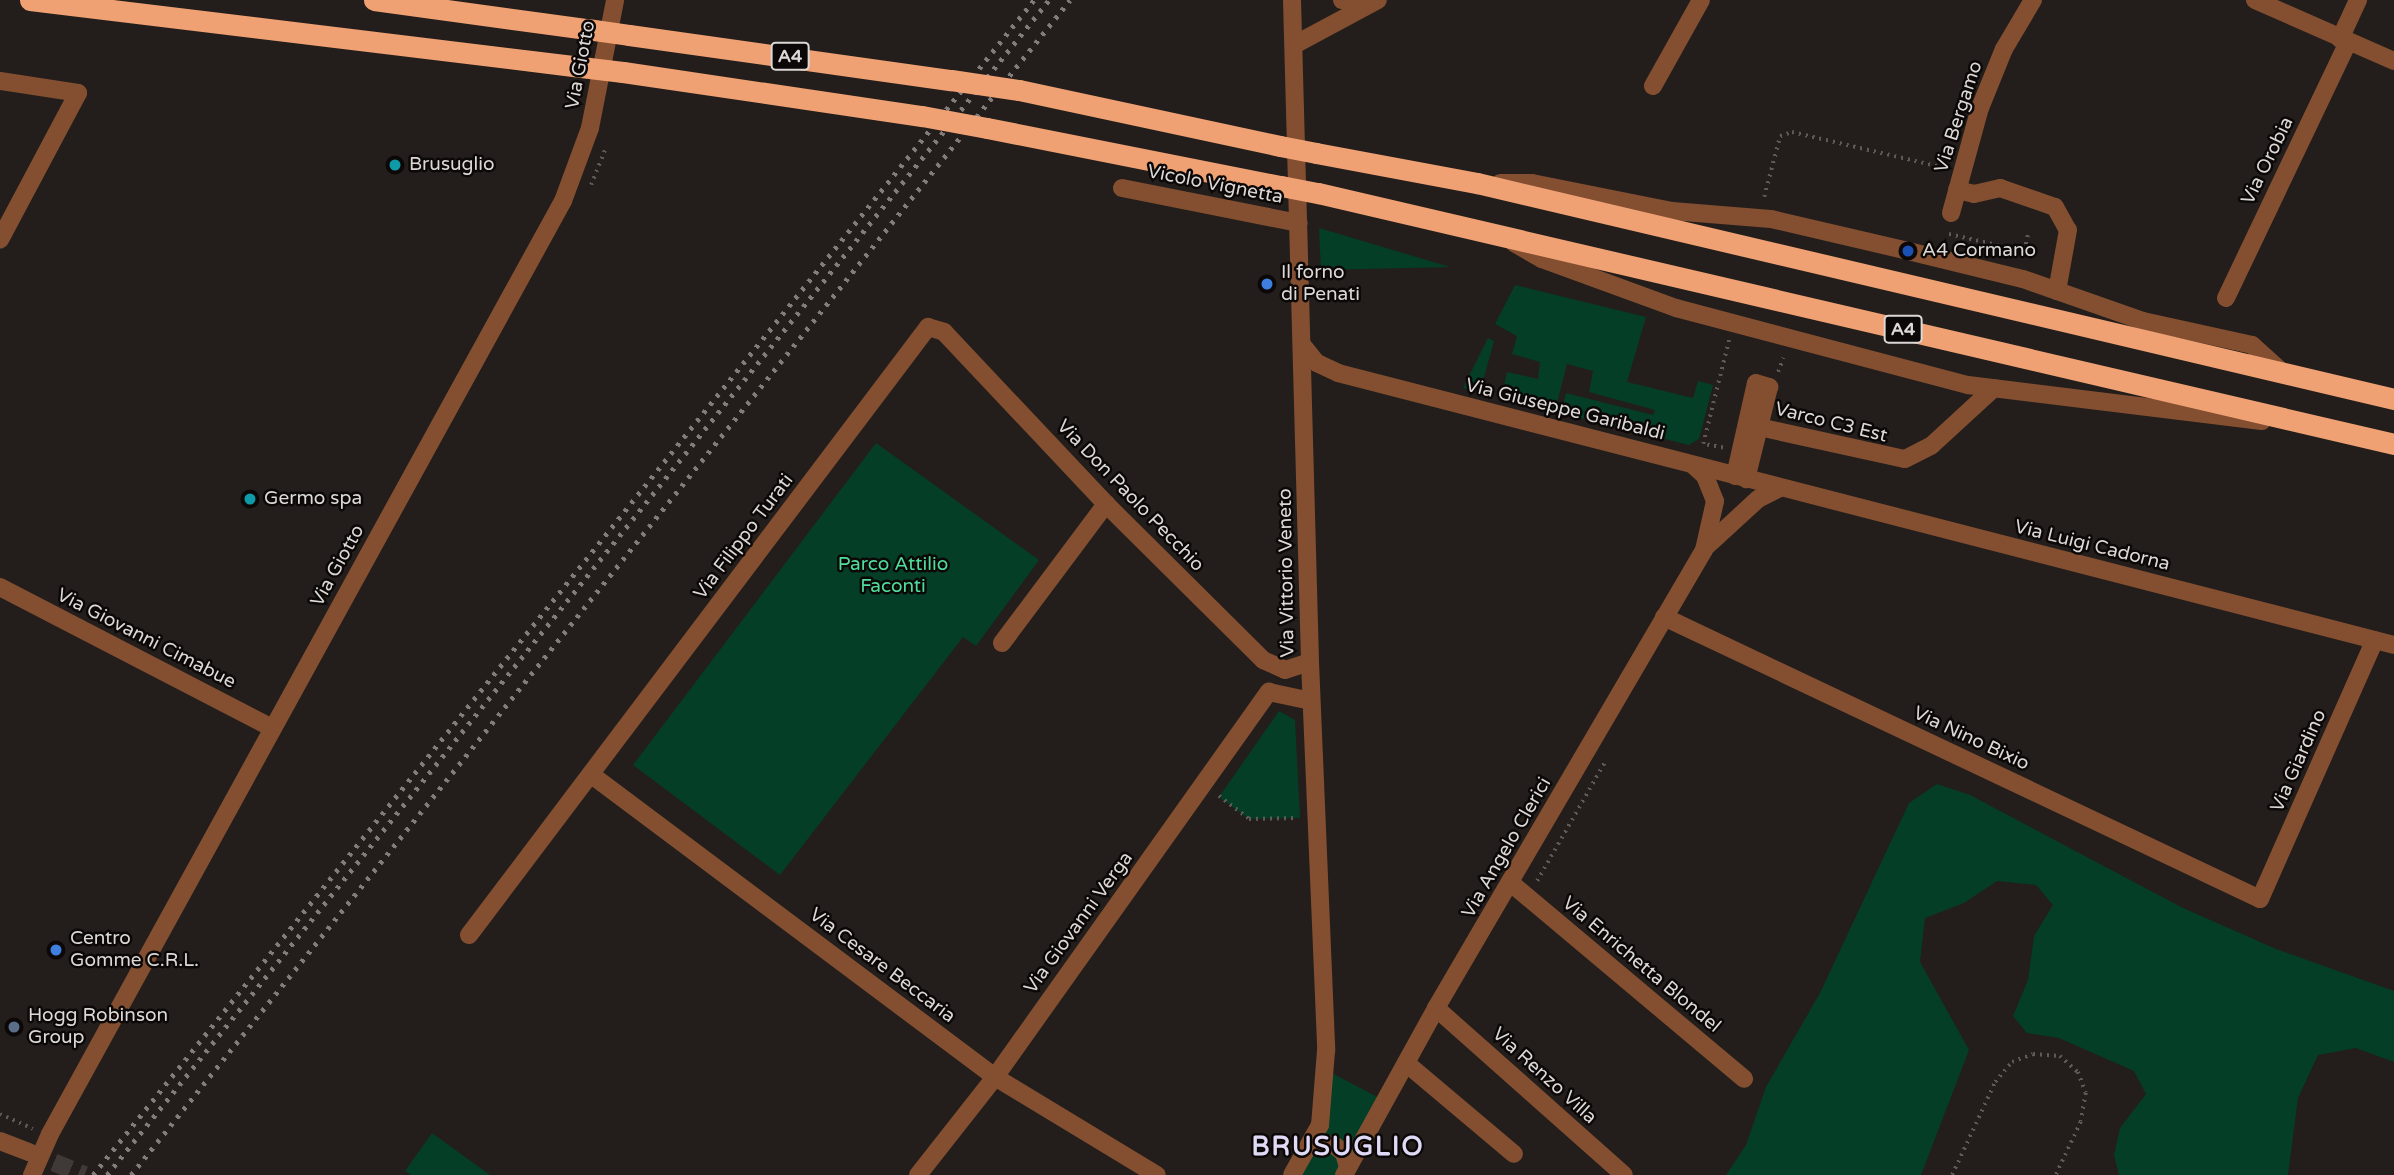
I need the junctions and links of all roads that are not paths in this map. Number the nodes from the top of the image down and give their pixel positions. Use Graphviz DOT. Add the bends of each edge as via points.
graph roads {
  1 [pos="30,0"];
  2 [pos="374,0"];
  3 [pos="615,0"];
  4 [pos="1292,0"];
  5 [pos="1342,0"];
  6 [pos="1701,0"];
  7 [pos="2033,0"];
  8 [pos="2255,0"];
  9 [pos="2358,0"];
  10 [pos="1372,3"];
  11 [pos="2344,40"];
  12 [pos="1294,45"];
  13 [pos="2394,61"];
  14 [pos="0,81"];
  15 [pos="1653,86"];
  16 [pos="1476,183"];
  17 [pos="1122,188"];
  18 [pos="1957,190"];
  19 [pos="1951,213"];
  20 [pos="1299,223"];
  21 [pos="1499,234"];
  22 [pos="0,240"];
  23 [pos="2057,291"];
  24 [pos="2226,298"];
  25 [pos="932,326"];
  26 [pos="1303,346"];
  27 [pos="2282,372"];
  28 [pos="1338,373"];
  29 [pos="1994,388"];
  30 [pos="2394,399"];
  31 [pos="1306,407"];
  32 [pos="2306,424"];
  33 [pos="1759,427"];
  34 [pos="2394,444"];
  35 [pos="1693,465"];
  36 [pos="1741,477"];
  37 [pos="1780,488"];
  38 [pos="1106,504"];
  39 [pos="1703,550"];
  40 [pos="0,587"];
  41 [pos="1664,617"];
  42 [pos="2375,640"];
  43 [pos="1002,643"];
  44 [pos="2394,645"];
  45 [pos="1263,660"];
  46 [pos="1310,662"];
  47 [pos="1269,692"];
  48 [pos="1311,701"];
  49 [pos="272,728"];
  50 [pos="593,776"];
  51 [pos="1519,890"];
  52 [pos="2260,899"];
  53 [pos="469,935"];
  54 [pos="1436,1008"];
  55 [pos="1406,1063"];
  56 [pos="995,1077"];
  57 [pos="1744,1079"];
  58 [pos="0,1141"];
  59 [pos="1312,1143"];
  60 [pos="29,1152"];
  61 [pos="1514,1154"];
  62 [pos="1346,1171"];
  63 [pos="32,1175"];
  64 [pos="918,1175"];
  65 [pos="1157,1175"];
  66 [pos="1292,1175"];
  67 [pos="1624,1175"];
  1 -- 21 [label="highway, A4, bridge" via="581,66 922,116 1318,193"];
  2 -- 16 [label="highway, A4, bridge" via="1019,90"];
  3 -- 49 [label="street, Via Giotto" via="590,128 563,201"];
  4 -- 12 [label="street, Via Vittorio Veneto"];
  5 -- 10 [label="street"];
  6 -- 15 [label="street"];
  7 -- 18 [label="street, Via Bergamo" via="2004,49 1980,108"];
  8 -- 11 [label="street"];
  9 -- 11 [label="street, Via Orobia"];
  10 -- 12 [label="street"];
  11 -- 13 [label="street"];
  11 -- 24 [label="street, Via Orobia"];
  12 -- 20 [label="street, Via Vittorio Veneto"];
  14 -- 22 [label="street" via="78,93"];
  16 -- 23 [label="street" via="1532,183 1672,211 1771,219"];
  16 -- 27 [label="highway, A4"];
  17 -- 20 [label="street, Vicolo Vignetta"];
  18 -- 19 [label="street, Via Bergamo"];
  18 -- 23 [label="street" via="1974,194 2000,188 2055,206 2068,230"];
  20 -- 26 [label="street, Via Vittorio Veneto"];
  21 -- 29 [label="street" via="1542,259 1676,308"];
  21 -- 32 [label="highway, A4"];
  23 -- 27 [label="street" via="2143,321 2252,345"];
  25 -- 38 [label="street, Via Don Paolo Pecchio" via="944,332"];
  25 -- 50 [label="street, Via Filippo Turati" via="924,330"];
  26 -- 28 [label="street, Via Giuseppe Garibaldi" via="1317,363"];
  26 -- 31 [label="street, Via Vittorio Veneto"];
  27 -- 30 [label="highway, A4"];
  28 -- 31 [label="street" via="1320,384"];
  28 -- 35 [label="street, Via Giuseppe Garibaldi"];
  29 -- 32 [label="street" via="2078,396 2161,412"];
  29 -- 33 [label="street, Varco C3 Est" via="1932,445 1905,459"];
  31 -- 46 [label="street, Via Vittorio Veneto"];
  32 -- 34 [label="highway, A4"];
  33 -- 36 [label="street"];
  33 -- 36 [label="street" via="1767,383"];
  35 -- 36 [label="street, Via Giuseppe Garibaldi"];
  35 -- 39 [label="street, Via Angelo Clerici" via="1705,476 1716,501"];
  36 -- 37 [label="street, Via Giuseppe Garibaldi"];
  37 -- 39 [label="street, Via Angelo Clerici" via="1745,509"];
  37 -- 42 [label="street, Via Luigi Cadorna"];
  38 -- 43 [label="street"];
  38 -- 45 [label="street, Via Don Paolo Pecchio"];
  39 -- 41 [label="street, Via Angelo Clerici"];
  40 -- 49 [label="street, Via Giovanni Cimabue"];
  41 -- 51 [label="street, Via Angelo Clerici"];
  41 -- 52 [label="street, Via Nino Bixio"];
  42 -- 44 [label="street, Via Luigi Cadorna"];
  42 -- 52 [label="street, Via Giardino"];
  45 -- 46 [label="street" via="1285,670"];
  45 -- 47 [label="street"];
  46 -- 48 [label="street, Via Vittorio Veneto"];
  47 -- 48 [label="street"];
  47 -- 56 [label="street, Via Giovanni Verga"];
  48 -- 59 [label="street, Via Vittorio Veneto" via="1326,1051 1324,1109"];
  49 -- 63 [label="street, Via Giotto" via="50,1134"];
  50 -- 53 [label="street, Via Filippo Turati"];
  50 -- 56 [label="street, Via Cesare Beccaria"];
  51 -- 54 [label="street, Via Angelo Clerici"];
  51 -- 57 [label="street, Via Enrichetta Blondel"];
  54 -- 55 [label="street, Via Angelo Clerici"];
  54 -- 67 [label="street, Via Renzo Villa"];
  55 -- 61 [label="street"];
  55 -- 62 [label="street, Via Angelo Clerici"];
  56 -- 64 [label="street, Via Giovanni Verga"];
  56 -- 65 [label="street, Via Cesare Beccaria"];
  58 -- 60 [label="street"];
  59 -- 62 [label="street" via="1334,1145 1344,1153"];
  59 -- 66 [label="street, Via Vittorio Veneto"];
}
